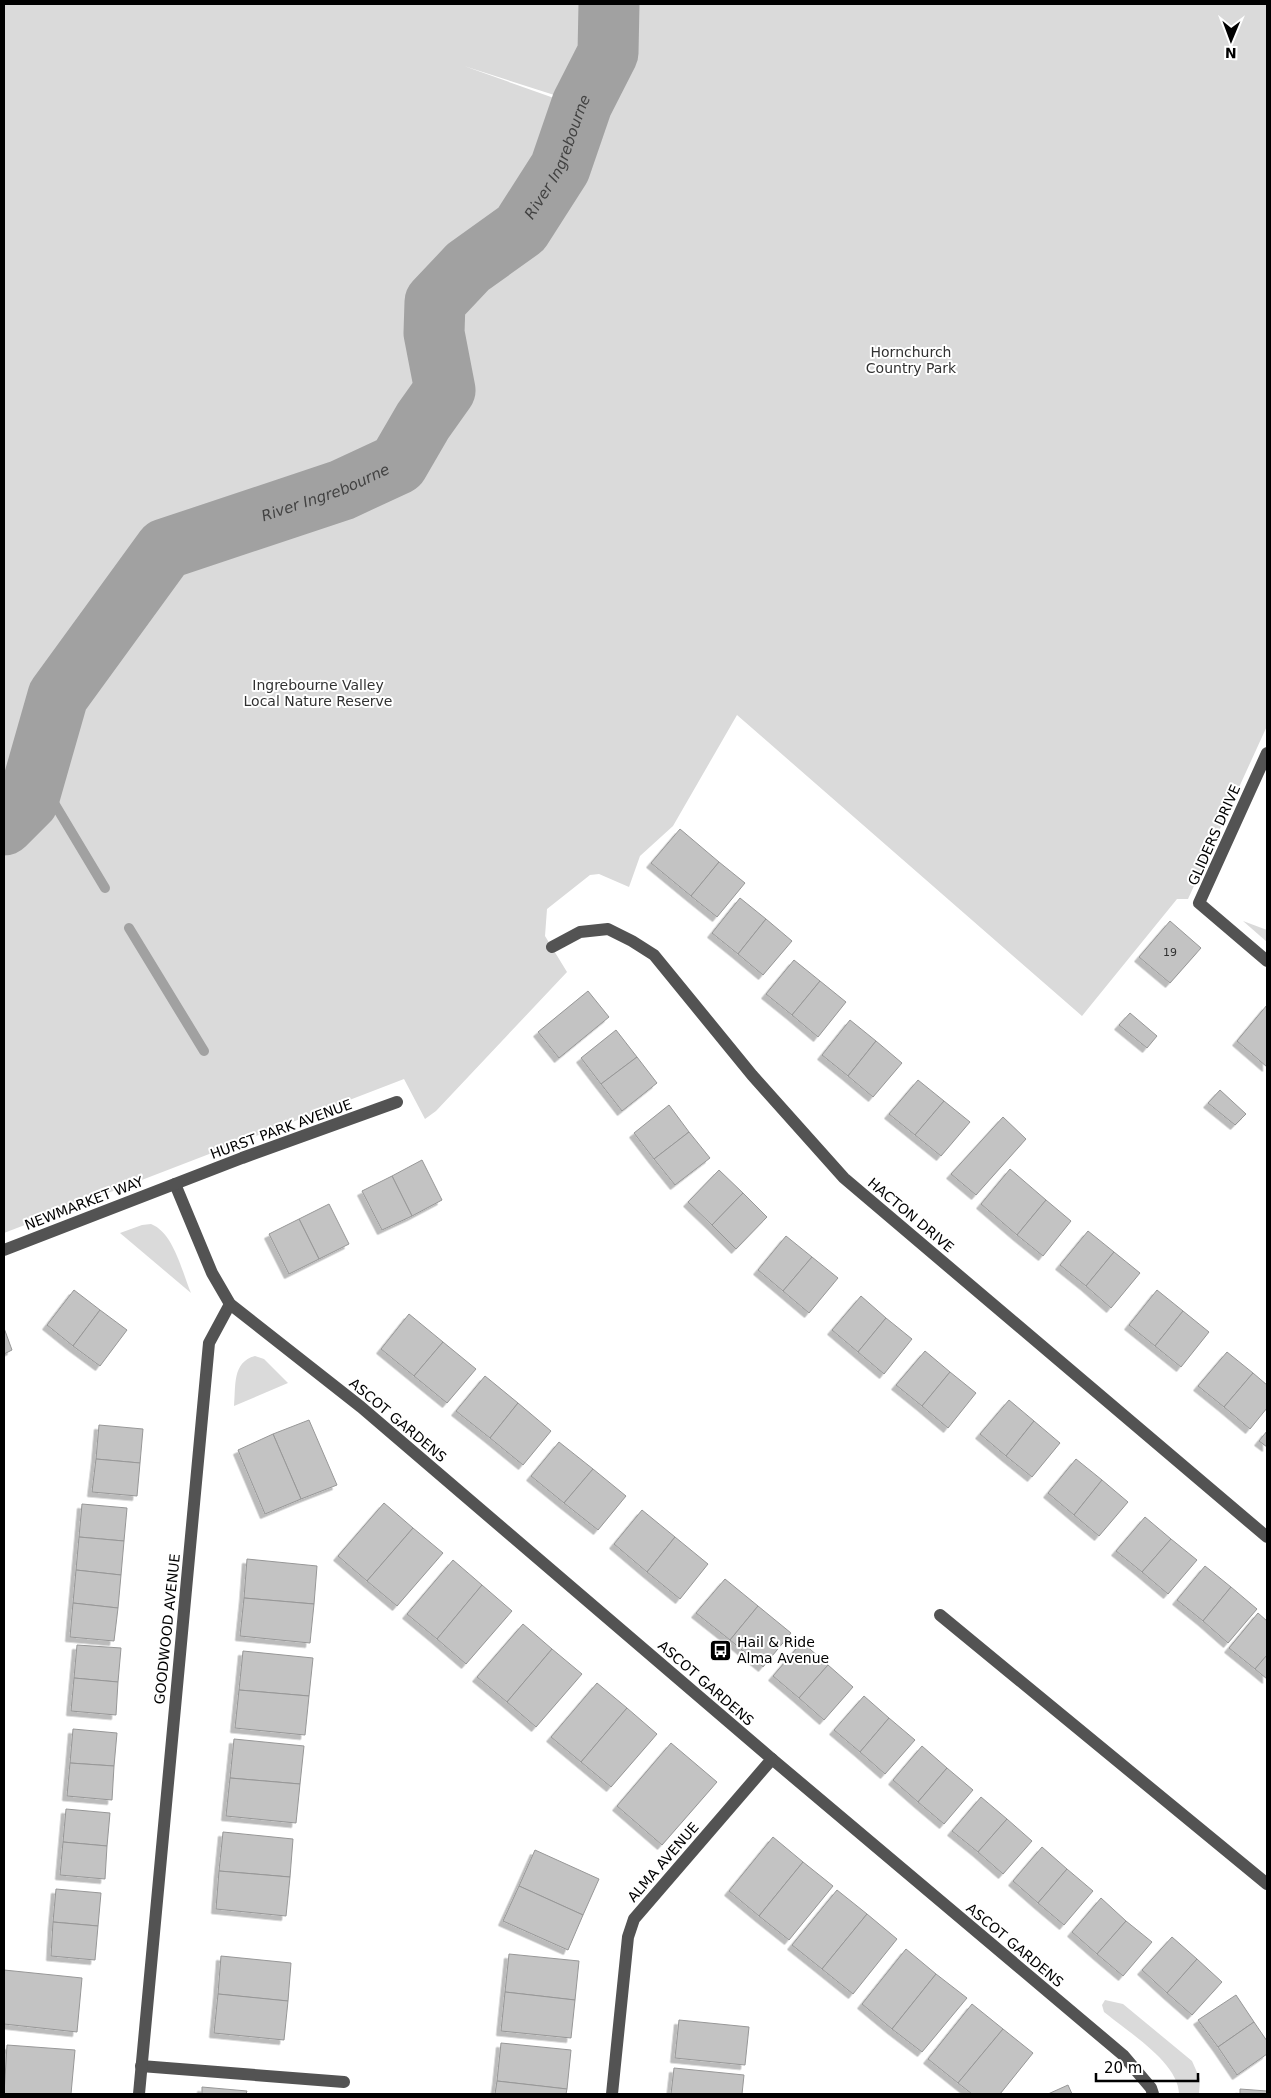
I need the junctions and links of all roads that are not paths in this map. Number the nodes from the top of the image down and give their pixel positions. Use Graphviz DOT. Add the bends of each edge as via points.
graph roads {
  1 [pos="1267,753"];
  2 [pos="552,947"];
  3 [pos="1267,961"];
  4 [pos="397,1102"];
  5 [pos="175,1184"];
  6 [pos="4,1250"];
  7 [pos="230,1304"];
  8 [pos="1267,1537"];
  9 [pos="940,1615"];
  10 [pos="772,1759"];
  11 [pos="1267,1884"];
  12 [pos="141,2066"];
  13 [pos="344,2082"];
  14 [pos="139,2094"];
  15 [pos="612,2094"];
  16 [pos="1153,2094"];
  1 -- 3 [label="street, GLIDERS DRIVE" via="1199,903"];
  2 -- 8 [label="street, HACTON DRIVE" via="580,932 608,929 654,955 752,1075 844,1178"];
  4 -- 5 [label="street, HURST PARK AVENUE"];
  5 -- 6 [label="street, NEWMARKET WAY"];
  5 -- 7 [label="street" via="212,1273"];
  7 -- 10 [label="street, ASCOT GARDENS" via="361,1407"];
  7 -- 12 [label="street, GOODWOOD AVENUE" via="209,1344"];
  9 -- 11 [label="street"];
  10 -- 15 [label="street, ALMA AVENUE" via="634,1919 628,1936"];
  10 -- 16 [label="street, ASCOT GARDENS" via="1123,2055"];
  12 -- 13 [label="street"];
  12 -- 14 [label="street, GOODWOOD AVENUE"];
}
